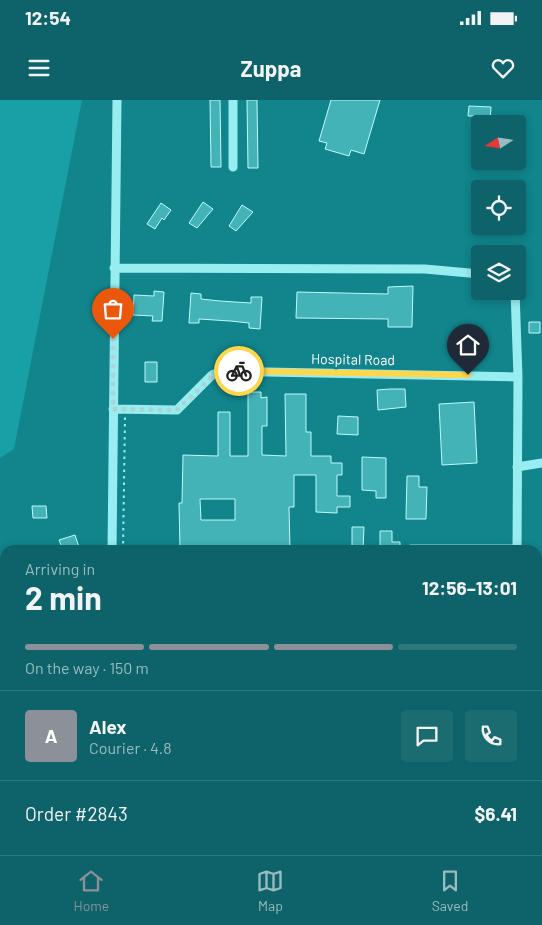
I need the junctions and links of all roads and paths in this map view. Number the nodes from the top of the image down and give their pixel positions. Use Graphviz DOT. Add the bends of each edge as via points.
graph roads {
  1 [pos="117,100"];
  2 [pos="233,100"];
  3 [pos="233,167"];
  4 [pos="114,268"];
  5 [pos="471,273"];
  6 [pos="515,300"];
  7 [pos="518,377"];
  8 [pos="113,409"];
  9 [pos="125,410"];
  10 [pos="542,463"];
  11 [pos="517,467"];
  12 [pos="112,545"];
  13 [pos="123,545"];
  14 [pos="517,545"];
  1 -- 4 [label="street"];
  2 -- 3 [label="street"];
  4 -- 5 [label="street" via="425,269"];
  4 -- 8 [label="street"];
  6 -- 7 [label="street"];
  7 -- 9 [label="street, Hospital Road" via="222,371 212,375 177,410"];
  7 -- 11 [label="street"];
  8 -- 9 [label="street, Hospital Road"];
  8 -- 12 [label="street"];
  9 -- 13 [label="path"];
  10 -- 11 [label="street"];
  11 -- 14 [label="street"];
}
